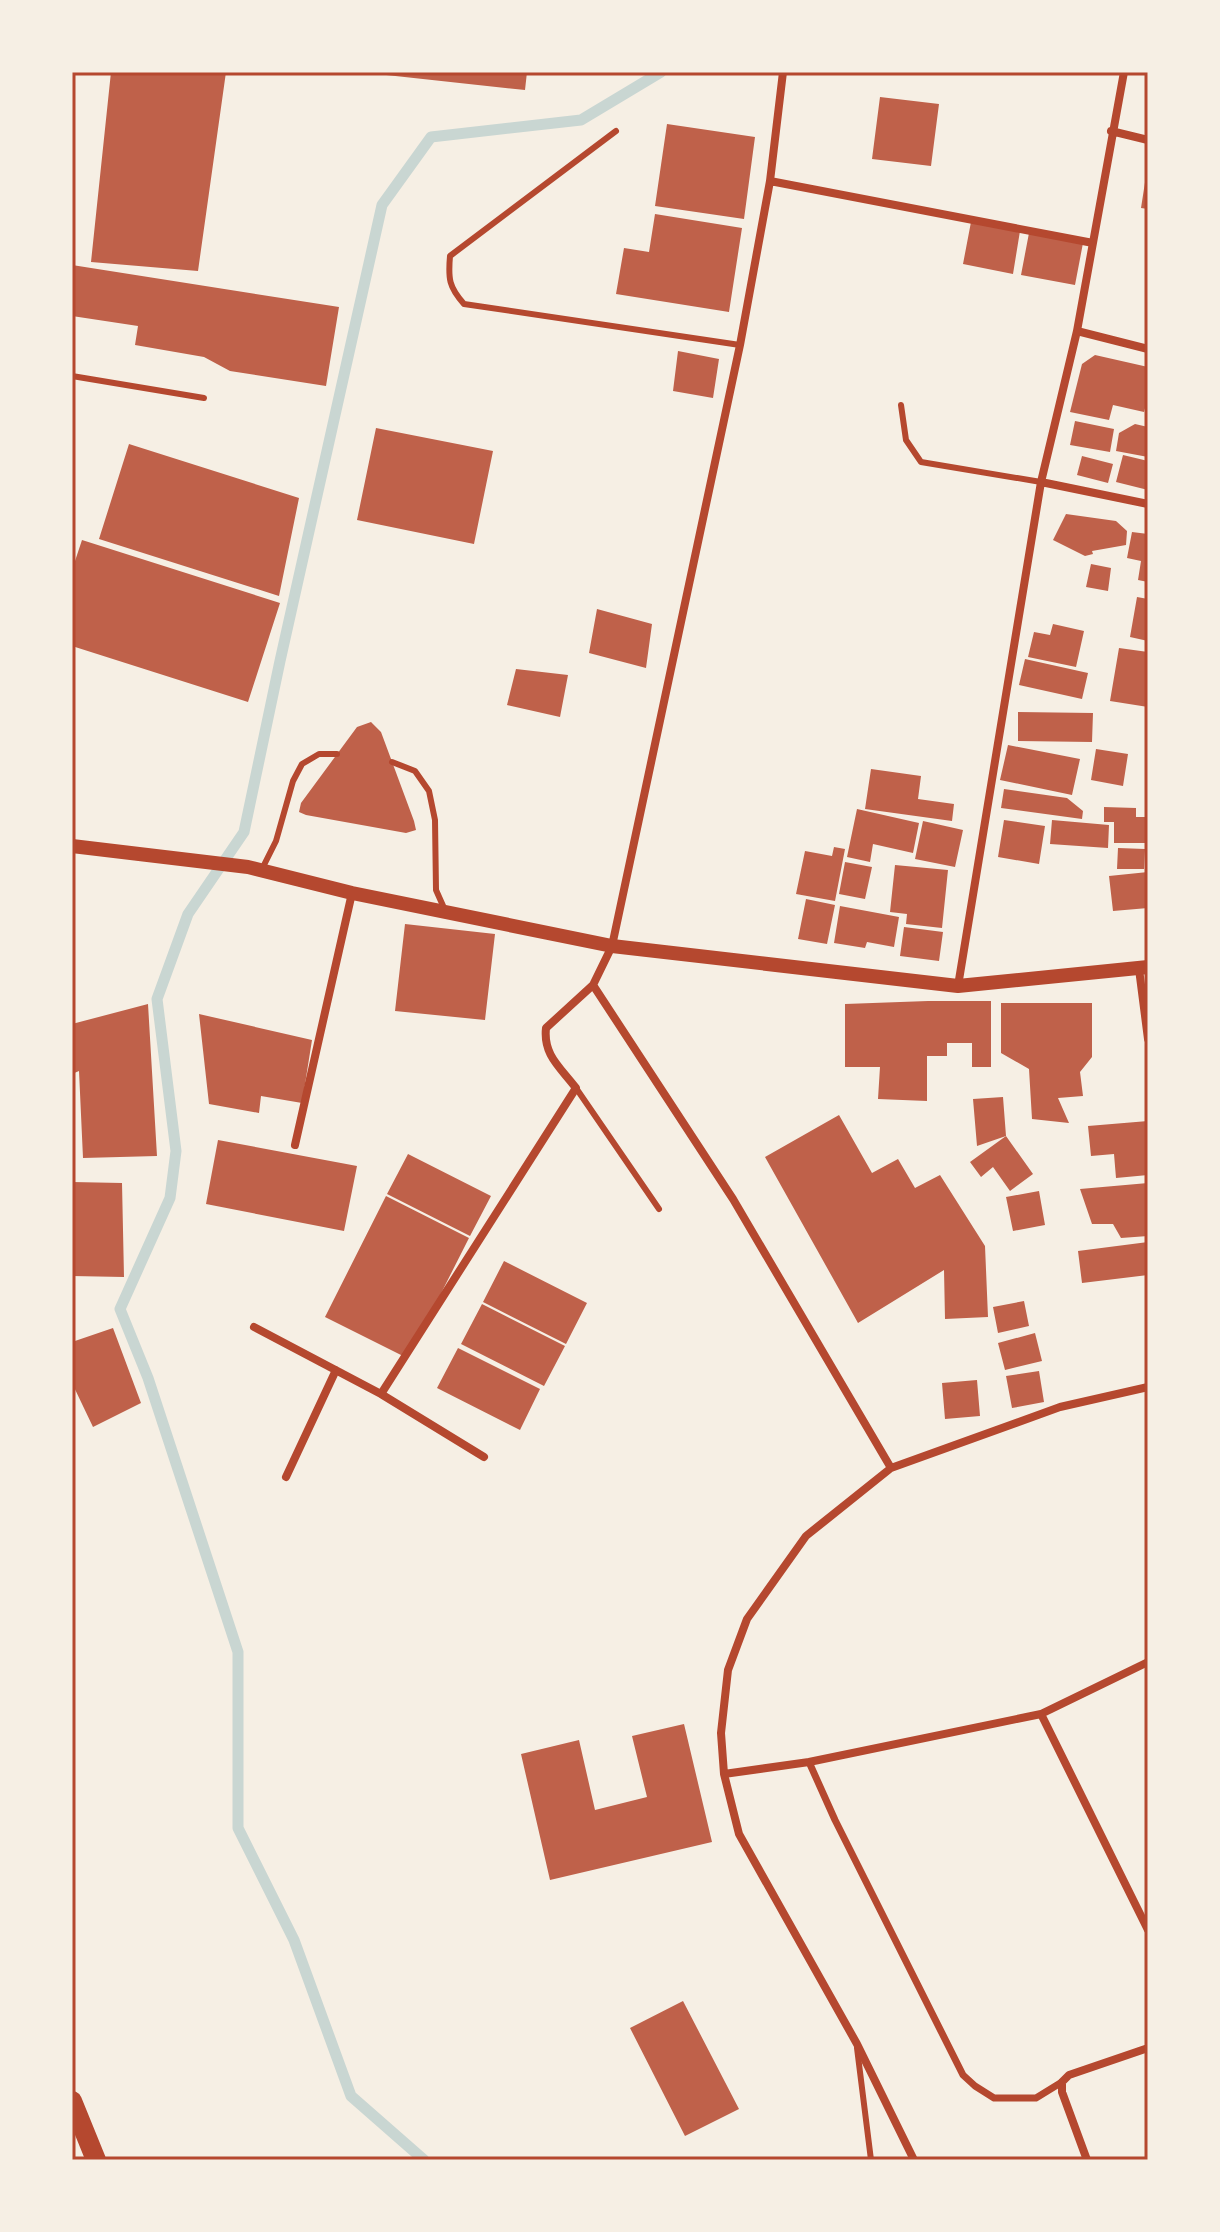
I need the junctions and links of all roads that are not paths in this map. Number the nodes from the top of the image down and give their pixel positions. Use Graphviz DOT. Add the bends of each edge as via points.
graph roads {
  1 [pos="783,72"];
  2 [pos="1124,72"];
  3 [pos="616,131"];
  4 [pos="1111,131"];
  5 [pos="1148,140"];
  6 [pos="770,181"];
  7 [pos="1093,243"];
  8 [pos="1077,331"];
  9 [pos="740,345"];
  10 [pos="1148,349"];
  11 [pos="72,376"];
  12 [pos="204,398"];
  13 [pos="901,405"];
  14 [pos="1041,482"];
  15 [pos="1148,504"];
  16 [pos="337,754"];
  17 [pos="392,762"];
  18 [pos="72,846"];
  19 [pos="255,869"];
  20 [pos="352,893"];
  21 [pos="445,912"];
  22 [pos="612,946"];
  23 [pos="1143,968"];
  24 [pos="593,985"];
  25 [pos="958,986"];
  26 [pos="1148,1039"];
  27 [pos="576,1088"];
  28 [pos="295,1145"];
  29 [pos="659,1209"];
  30 [pos="254,1327"];
  31 [pos="336,1370"];
  32 [pos="1148,1387"];
  33 [pos="381,1394"];
  34 [pos="484,1457"];
  35 [pos="891,1468"];
  36 [pos="286,1477"];
  37 [pos="1148,1662"];
  38 [pos="1041,1714"];
  39 [pos="809,1762"];
  40 [pos="724,1774"];
  41 [pos="1148,1930"];
  42 [pos="857,2044"];
  43 [pos="1148,2048"];
  44 [pos="1062,2082"];
  45 [pos="72,2101"];
  46 [pos="96,2160"];
  47 [pos="871,2160"];
  48 [pos="914,2160"];
  49 [pos="1087,2160"];
  1 -- 6 [label="street"];
  2 -- 4 [label="street"];
  3 -- 9 [label="lane" via="450,256 452,290 464,304"];
  4 -- 5 [label="street"];
  4 -- 7 [label="street"];
  6 -- 7 [label="street"];
  6 -- 9 [label="street"];
  7 -- 8 [label="street"];
  8 -- 10 [label="street"];
  8 -- 14 [label="street"];
  9 -- 22 [label="street"];
  11 -- 12 [label="lane"];
  13 -- 14 [label="lane" via="906,440 921,462"];
  14 -- 15 [label="street"];
  14 -- 25 [label="street"];
  16 -- 19 [label="lane" via="319,754 302,764 276,841"];
  17 -- 21 [label="lane" via="415,771 429,791 436,890"];
  18 -- 19 [label="street"];
  19 -- 20 [label="street"];
  20 -- 21 [label="street"];
  20 -- 28 [label="street"];
  21 -- 22 [label="street"];
  22 -- 24 [label="street"];
  22 -- 25 [label="street"];
  23 -- 25 [label="street"];
  23 -- 26 [label="street"];
  24 -- 27 [label="street" via="546,1028 547,1051"];
  24 -- 35 [label="street" via="733,1199"];
  27 -- 29 [label="lane"];
  27 -- 33 [label="street"];
  30 -- 31 [label="street"];
  31 -- 33 [label="street"];
  31 -- 36 [label="street"];
  32 -- 35 [label="street" via="1060,1407"];
  33 -- 34 [label="street"];
  35 -- 40 [label="street" via="806,1536 747,1619 728,1670 721,1733"];
  37 -- 38 [label="street"];
  38 -- 39 [label="street"];
  38 -- 41 [label="street"];
  39 -- 40 [label="street"];
  39 -- 44 [label="street" via="963,2075 994,2098 1036,2098"];
  40 -- 42 [label="street" via="739,1834"];
  42 -- 47 [label="lane"];
  42 -- 48 [label="street"];
  43 -- 44 [label="street"];
  44 -- 49 [label="street"];
  45 -- 46 [label="main road"];
}
